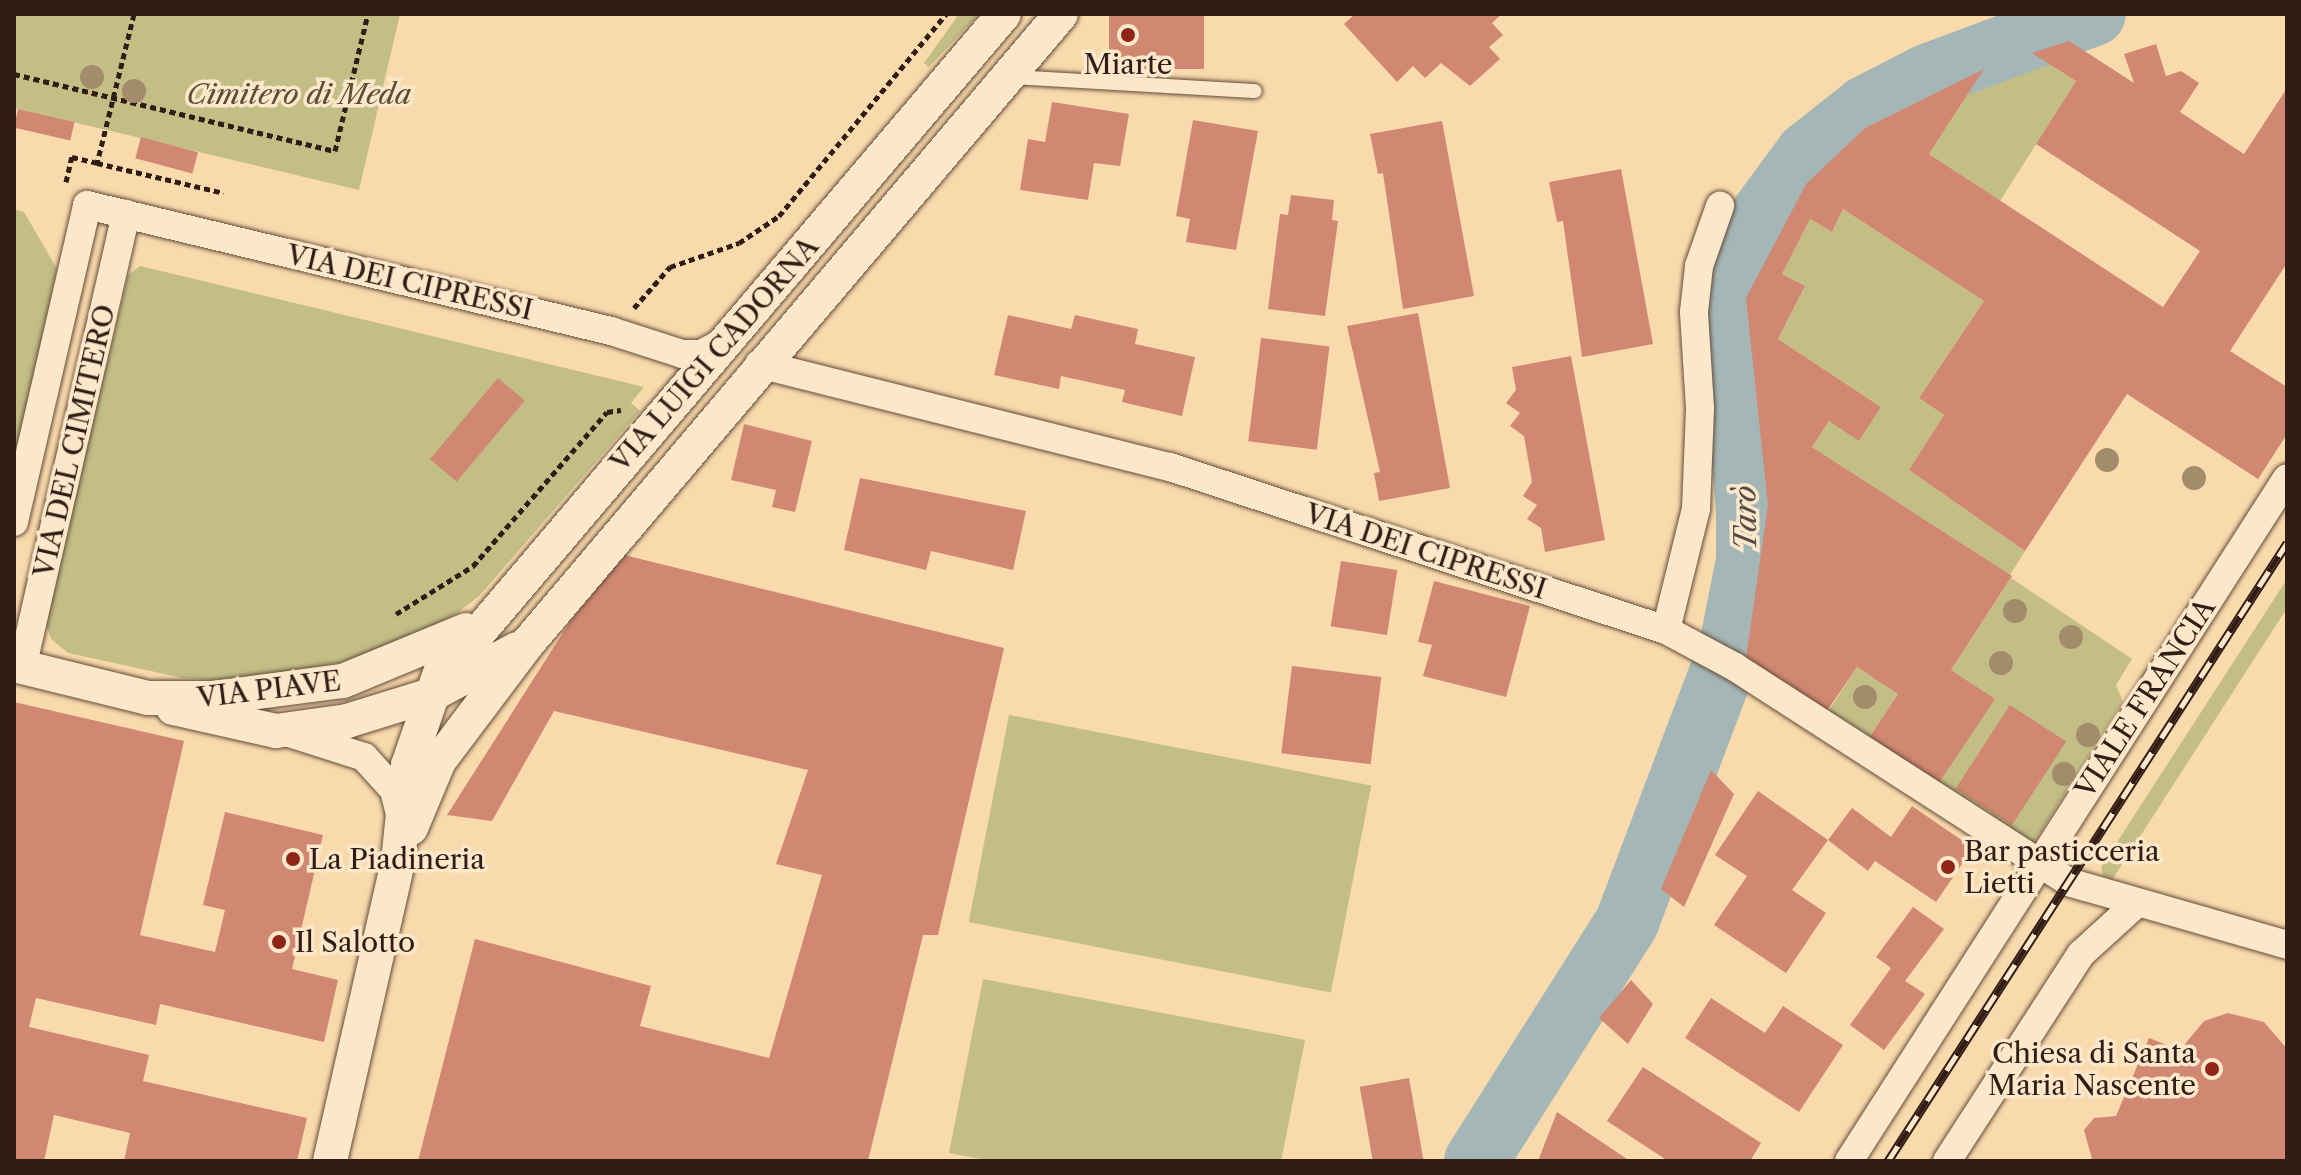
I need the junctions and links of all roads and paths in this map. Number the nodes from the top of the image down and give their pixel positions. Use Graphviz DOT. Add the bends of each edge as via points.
graph roads {
  1 [pos="134,14"];
  2 [pos="368,14"];
  3 [pos="1004,14"];
  4 [pos="1061,14"];
  5 [pos="14,74"];
  6 [pos="1009,77"];
  7 [pos="1255,91"];
  8 [pos="113,98"];
  9 [pos="97,163"];
  10 [pos="224,193"];
  11 [pos="75,202"];
  12 [pos="1720,206"];
  13 [pos="126,214"];
  14 [pos="728,338"];
  15 [pos="759,364"];
  16 [pos="2287,478"];
  17 [pos="14,522"];
  18 [pos="493,612"];
  19 [pos="1666,630"];
  20 [pos="528,643"];
  21 [pos="18,666"];
  22 [pos="127,694"];
  23 [pos="431,695"];
  24 [pos="276,731"];
  25 [pos="402,824"];
  26 [pos="398,862"];
  27 [pos="2039,862"];
  28 [pos="2136,904"];
  29 [pos="2287,945"];
  30 [pos="330,1161"];
  31 [pos="1849,1161"];
  32 [pos="1947,1161"];
  1 -- 8 [label="path"];
  2 -- 8 [label="path" via="335,151"];
  3 -- 14 [label="street, VIA LUIGI CADORNA"];
  4 -- 6 [label="street, VIA LUIGI CADORNA"];
  5 -- 8 [label="path"];
  6 -- 7 [label="lane"];
  6 -- 15 [label="street, VIA LUIGI CADORNA"];
  8 -- 9 [label="path"];
  9 -- 10 [label="path"];
  9 -- 11 [label="path" via="72,157"];
  11 -- 13 [label="street, VIA DEI CIPRESSI"];
  11 -- 17 [label="street, VIA DEL CIMITERO"];
  12 -- 19 [label="street" via="1699,266 1694,312 1700,408 1696,509"];
  13 -- 14 [label="street, VIA DEI CIPRESSI" via="611,331 682,354 706,353"];
  13 -- 21 [label="street, VIA DEL CIMITERO"];
  14 -- 18 [label="street, VIA LUIGI CADORNA"];
  15 -- 19 [label="street, VIA DEI CIPRESSI" via="1170,467"];
  15 -- 20 [label="street, VIA LUIGI CADORNA"];
  16 -- 27 [label="street, VIALE FRANCIA"];
  18 -- 22 [label="street, VIA PIAVE" via="415,654 343,681 213,698"];
  18 -- 23 [label="street, VIA LUIGI CADORNA" via="442,667"];
  19 -- 27 [label="street, VIA DEI CIPRESSI" via="1735,667 1887,770"];
  20 -- 23 [label="street, VIA LUIGI CADORNA"];
  20 -- 26 [label="street, VIA LUIGI CADORNA" via="439,761"];
  21 -- 22 [label="street, VIA PIAVE"];
  22 -- 24 [label="street, VIA PIAVE" via="219,723"];
  23 -- 24 [label="street, VIA PIAVE" via="361,718"];
  23 -- 25 [label="street, VIA LUIGI CADORNA" via="408,765"];
  24 -- 25 [label="street, VIA PIAVE" via="364,757 394,790"];
  25 -- 26 [label="street, VIA LUIGI CADORNA"];
  26 -- 30 [label="street, VIA LUIGI CADORNA"];
  27 -- 28 [label="street, VIA DEI CIPRESSI" via="2068,882"];
  27 -- 31 [label="street, VIALE FRANCIA"];
  28 -- 29 [label="street, VIA DEI CIPRESSI"];
  28 -- 32 [label="street" via="2081,954"];
}
